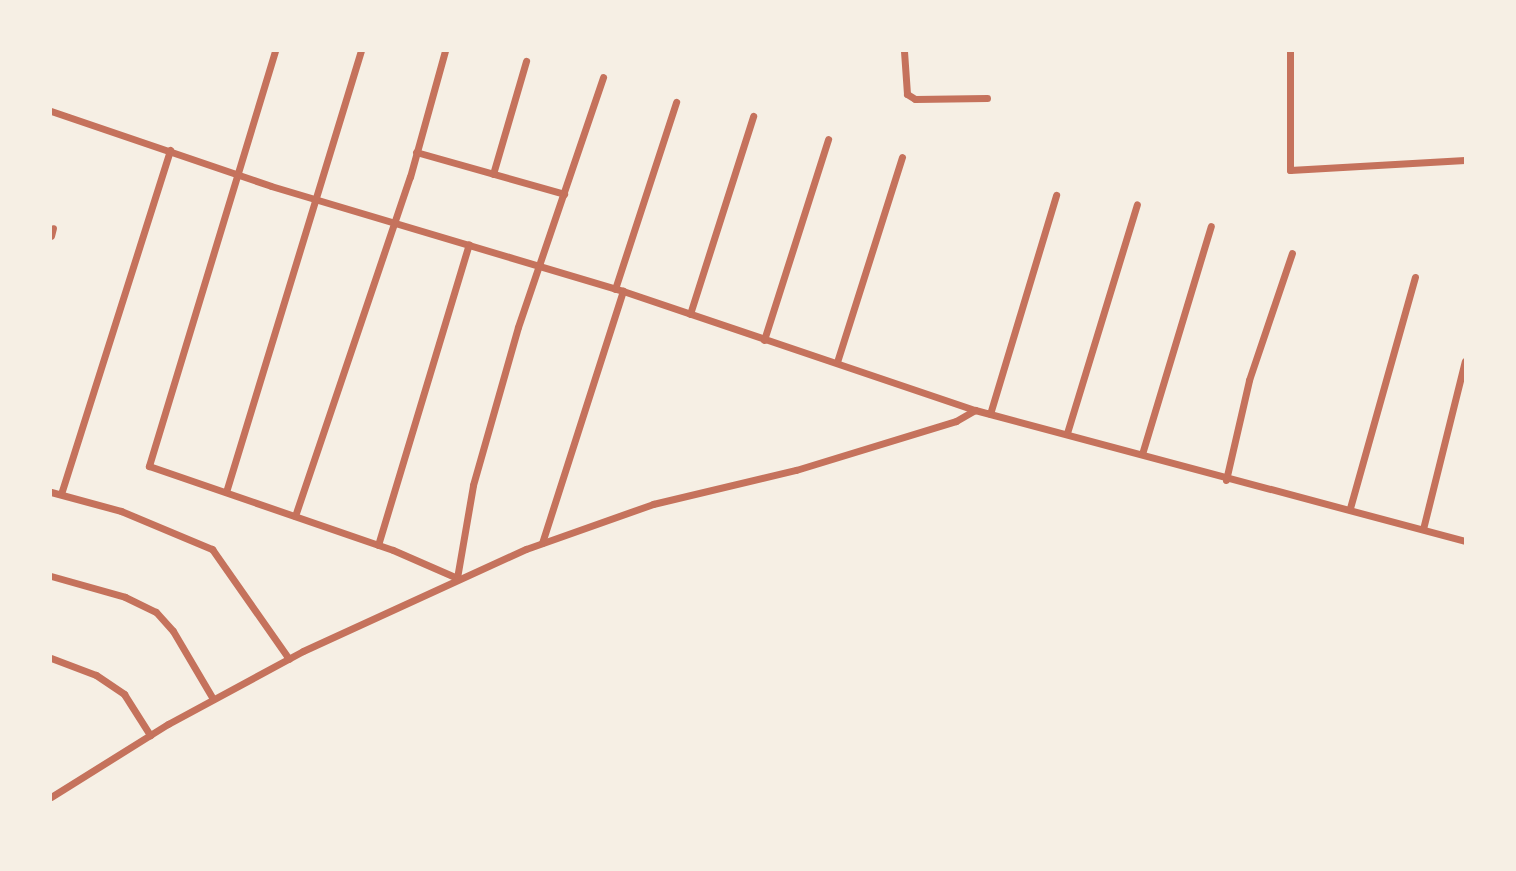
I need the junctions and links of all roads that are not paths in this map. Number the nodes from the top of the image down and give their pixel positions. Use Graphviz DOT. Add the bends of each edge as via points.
graph roads {
  1 [pos="275,51"];
  2 [pos="361,51"];
  3 [pos="444,51"];
  4 [pos="904,51"];
  5 [pos="1290,51"];
  6 [pos="526,61"];
  7 [pos="603,77"];
  8 [pos="987,98"];
  9 [pos="676,102"];
  10 [pos="51,111"];
  11 [pos="753,116"];
  12 [pos="828,139"];
  13 [pos="170,150"];
  14 [pos="416,152"];
  15 [pos="902,157"];
  16 [pos="1465,160"];
  17 [pos="235,173"];
  18 [pos="493,174"];
  19 [pos="564,194"];
  20 [pos="1056,195"];
  21 [pos="314,198"];
  22 [pos="1137,204"];
  23 [pos="394,222"];
  24 [pos="1211,226"];
  25 [pos="469,244"];
  26 [pos="1292,253"];
  27 [pos="541,265"];
  28 [pos="1415,277"];
  29 [pos="619,290"];
  30 [pos="690,314"];
  31 [pos="764,340"];
  32 [pos="1465,360"];
  33 [pos="837,362"];
  34 [pos="975,410"];
  35 [pos="990,414"];
  36 [pos="1067,433"];
  37 [pos="1142,454"];
  38 [pos="1226,480"];
  39 [pos="51,492"];
  40 [pos="226,492"];
  41 [pos="61,494"];
  42 [pos="1350,508"];
  43 [pos="295,516"];
  44 [pos="1423,529"];
  45 [pos="1465,541"];
  46 [pos="542,543"];
  47 [pos="378,545"];
  48 [pos="51,576"];
  49 [pos="457,578"];
  50 [pos="51,658"];
  51 [pos="289,659"];
  52 [pos="213,699"];
  53 [pos="150,735"];
  54 [pos="51,797"];
  1 -- 17 [label="street"];
  2 -- 21 [label="street"];
  3 -- 14 [label="street"];
  4 -- 8 [label="street" via="906,94 915,99"];
  5 -- 16 [label="street" via="1290,170"];
  6 -- 18 [label="street"];
  7 -- 19 [label="street"];
  9 -- 29 [label="street"];
  10 -- 13 [label="street"];
  11 -- 30 [label="street"];
  12 -- 31 [label="street"];
  13 -- 17 [label="street"];
  13 -- 41 [label="street"];
  14 -- 18 [label="street"];
  14 -- 23 [label="street"];
  15 -- 33 [label="street"];
  17 -- 21 [label="street"];
  17 -- 40 [label="street" via="149,466"];
  18 -- 19 [label="street"];
  19 -- 27 [label="street"];
  20 -- 35 [label="street"];
  21 -- 23 [label="street"];
  21 -- 40 [label="street"];
  22 -- 36 [label="street"];
  23 -- 25 [label="street"];
  23 -- 43 [label="street"];
  24 -- 37 [label="street"];
  25 -- 27 [label="street"];
  25 -- 47 [label="street"];
  26 -- 38 [label="street" via="1249,380"];
  27 -- 29 [label="street"];
  27 -- 49 [label="street" via="518,327 473,485"];
  28 -- 42 [label="street"];
  29 -- 30 [label="street"];
  29 -- 46 [label="street"];
  30 -- 31 [label="street"];
  31 -- 33 [label="street"];
  32 -- 44 [label="street"];
  33 -- 34 [label="street"];
  34 -- 35 [label="street"];
  34 -- 46 [label="street" via="943,426 796,470 653,504"];
  35 -- 36 [label="street"];
  36 -- 37 [label="street"];
  37 -- 38 [label="street"];
  38 -- 42 [label="street"];
  39 -- 41 [label="street"];
  40 -- 43 [label="street"];
  41 -- 51 [label="street" via="121,510 212,549 241,584"];
  42 -- 44 [label="street"];
  43 -- 47 [label="street"];
  44 -- 45 [label="street"];
  46 -- 49 [label="street"];
  47 -- 49 [label="street"];
  48 -- 52 [label="street" via="125,597 156,612 173,631"];
  49 -- 51 [label="street"];
  50 -- 53 [label="street" via="96,675 124,694"];
  51 -- 52 [label="street"];
  52 -- 53 [label="street"];
  53 -- 54 [label="street"];
}
